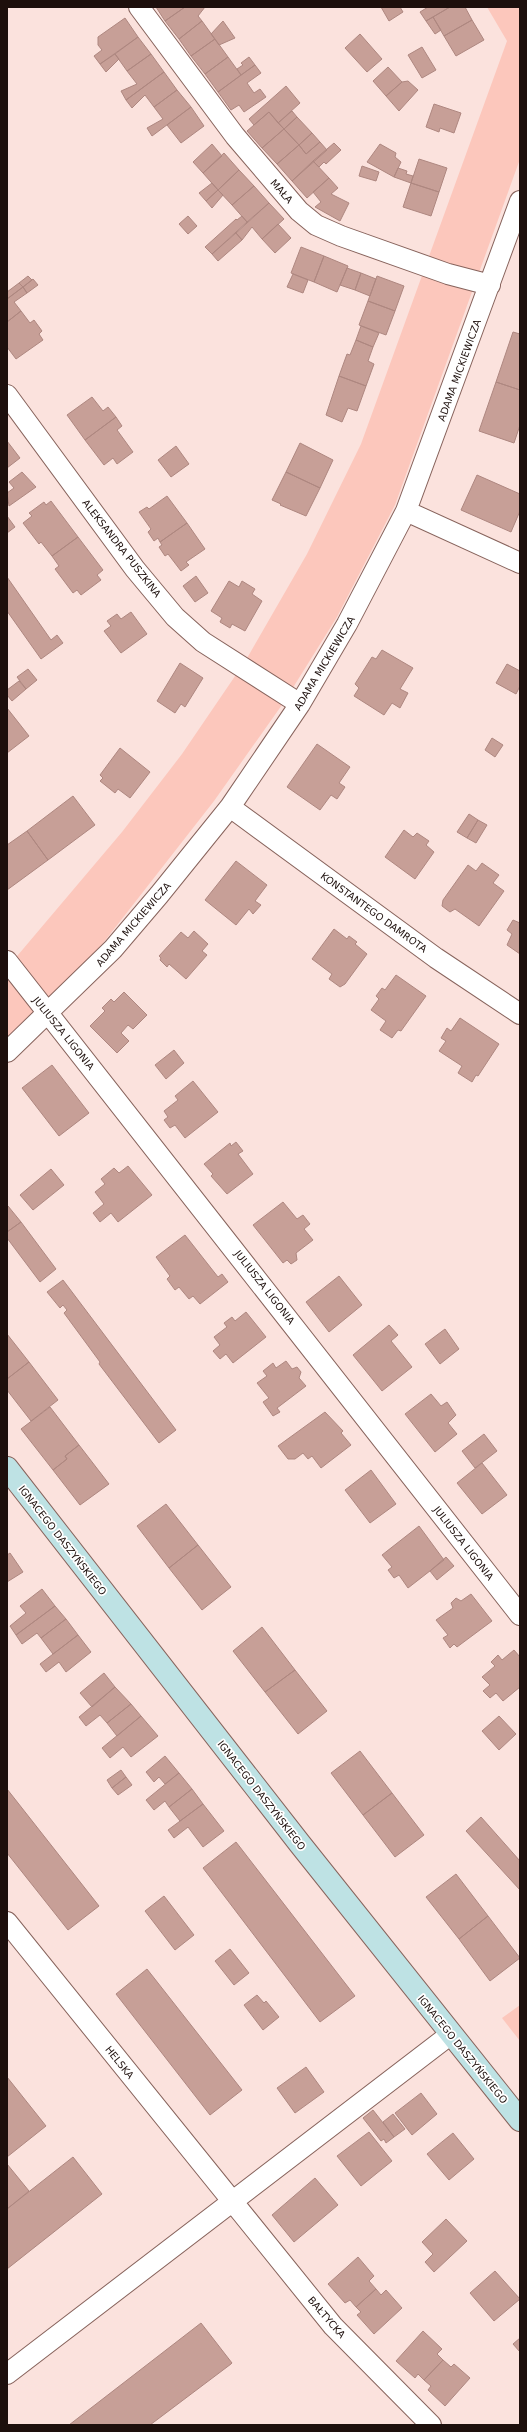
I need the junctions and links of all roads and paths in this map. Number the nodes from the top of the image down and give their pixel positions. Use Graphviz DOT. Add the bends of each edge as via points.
graph roads {
  1 [pos="139,7"];
  2 [pos="518,213"];
  3 [pos="490,285"];
  4 [pos="7,395"];
  5 [pos="406,511"];
  6 [pos="520,563"];
  7 [pos="300,704"];
  8 [pos="230,807"];
  9 [pos="7,961"];
  10 [pos="50,1013"];
  11 [pos="520,1014"];
  12 [pos="7,1052"];
  13 [pos="7,1468"];
  14 [pos="520,1615"];
  15 [pos="7,1922"];
  16 [pos="451,2034"];
  17 [pos="520,2120"];
  18 [pos="232,2202"];
  19 [pos="7,2374"];
  20 [pos="431,2425"];
  1 -- 3 [label="street, MAŁA" via="235,136 299,211 316,225 441,271"];
  2 -- 3 [label="street, ADAMA MICKIEWICZA"];
  3 -- 5 [label="street, ADAMA MICKIEWICZA"];
  4 -- 7 [label="street, ALEKSANDRA PUSZKINA" via="135,569 175,617 203,642"];
  5 -- 6 [label="street"];
  5 -- 7 [label="street, ADAMA MICKIEWICZA" via="347,624"];
  7 -- 8 [label="street, ADAMA MICKIEWICZA"];
  8 -- 10 [label="street, ADAMA MICKIEWICZA" via="113,949"];
  8 -- 11 [label="street, KONSTANTEGO DAMROTA" via="454,970"];
  9 -- 10 [label="street, JULIUSZA LIGONIA"];
  10 -- 12 [label="street, ADAMA MICKIEWICZA"];
  10 -- 14 [label="street, JULIUSZA LIGONIA"];
  13 -- 16 [label="street, IGNACEGO DASZYŃSKIEGO"];
  15 -- 18 [label="street, HELSKA"];
  16 -- 17 [label="street, IGNACEGO DASZYŃSKIEGO"];
  16 -- 18 [label="street"];
  18 -- 19 [label="street"];
  18 -- 20 [label="street, BAŁTYCKA" via="333,2326"];
}
